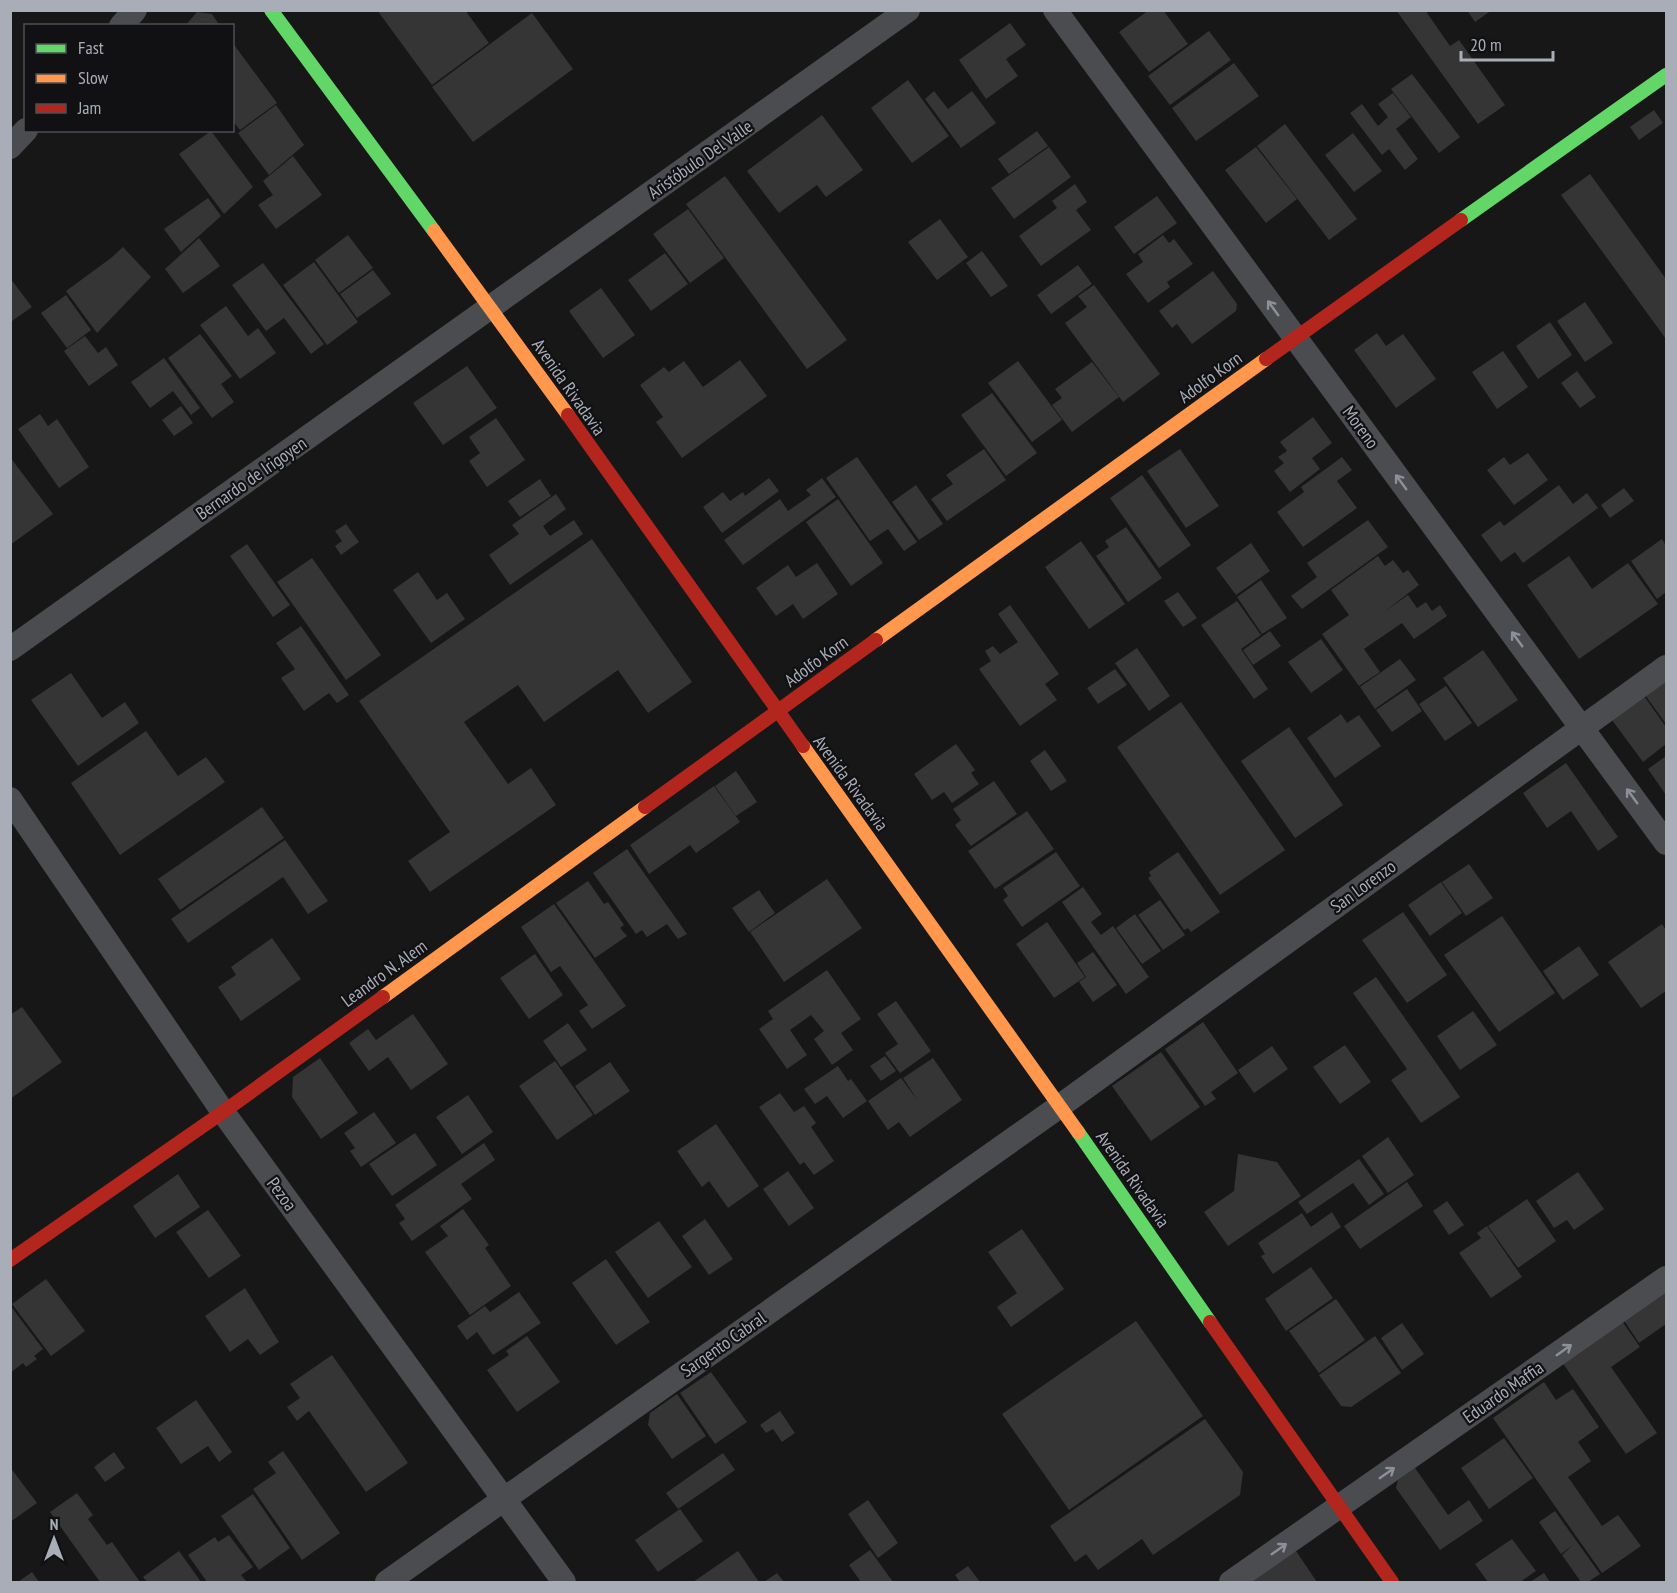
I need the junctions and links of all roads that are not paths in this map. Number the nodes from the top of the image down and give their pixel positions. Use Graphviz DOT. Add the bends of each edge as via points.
graph roads {
  1 [pos="135,10"];
  2 [pos="271,10"];
  3 [pos="908,10"];
  4 [pos="1055,10"];
  5 [pos="124,24"];
  6 [pos="1666,75"];
  7 [pos="24,132"];
  8 [pos="10,147"];
  9 [pos="491,308"];
  10 [pos="1295,338"];
  11 [pos="10,649"];
  12 [pos="1666,667"];
  13 [pos="777,711"];
  14 [pos="1582,726"];
  15 [pos="10,799"];
  16 [pos="1666,843"];
  17 [pos="1060,1106"];
  18 [pos="223,1112"];
  19 [pos="10,1260"];
  20 [pos="1666,1278"];
  21 [pos="503,1499"];
  22 [pos="1339,1506"];
  23 [pos="387,1582"];
  24 [pos="564,1582"];
  25 [pos="1231,1582"];
  26 [pos="1392,1582"];
  1 -- 5 [label="street"];
  2 -- 9 [label="street, Avenida Rivadavia"];
  3 -- 9 [label="street, Aristóbulo Del Valle"];
  10 -- 4 [label="street, Moreno, one-way"];
  6 -- 10 [label="street, Adolfo Korn"];
  7 -- 8 [label="street"];
  9 -- 11 [label="street, Bernardo de Irigoyen"];
  9 -- 13 [label="street, Avenida Rivadavia"];
  10 -- 13 [label="street, Adolfo Korn"];
  14 -- 10 [label="street, Moreno, one-way"];
  12 -- 14 [label="street, San Lorenzo"];
  13 -- 17 [label="street, Avenida Rivadavia"];
  13 -- 18 [label="street, Leandro N. Alem"];
  16 -- 14 [label="street, Moreno, one-way"];
  14 -- 17 [label="street, San Lorenzo"];
  15 -- 18 [label="street, Pezoa"];
  17 -- 21 [label="street, Sargento Cabral"];
  17 -- 22 [label="street, Avenida Rivadavia"];
  18 -- 19 [label="street, Leandro N. Alem"];
  18 -- 21 [label="street, Pezoa"];
  22 -- 20 [label="street, Eduardo Maffia, one-way"];
  21 -- 23 [label="street, Sargento Cabral"];
  21 -- 24 [label="street, Pezoa"];
  25 -- 22 [label="street, Eduardo Maffia, one-way"];
  22 -- 26 [label="street, Avenida Rivadavia"];
}
